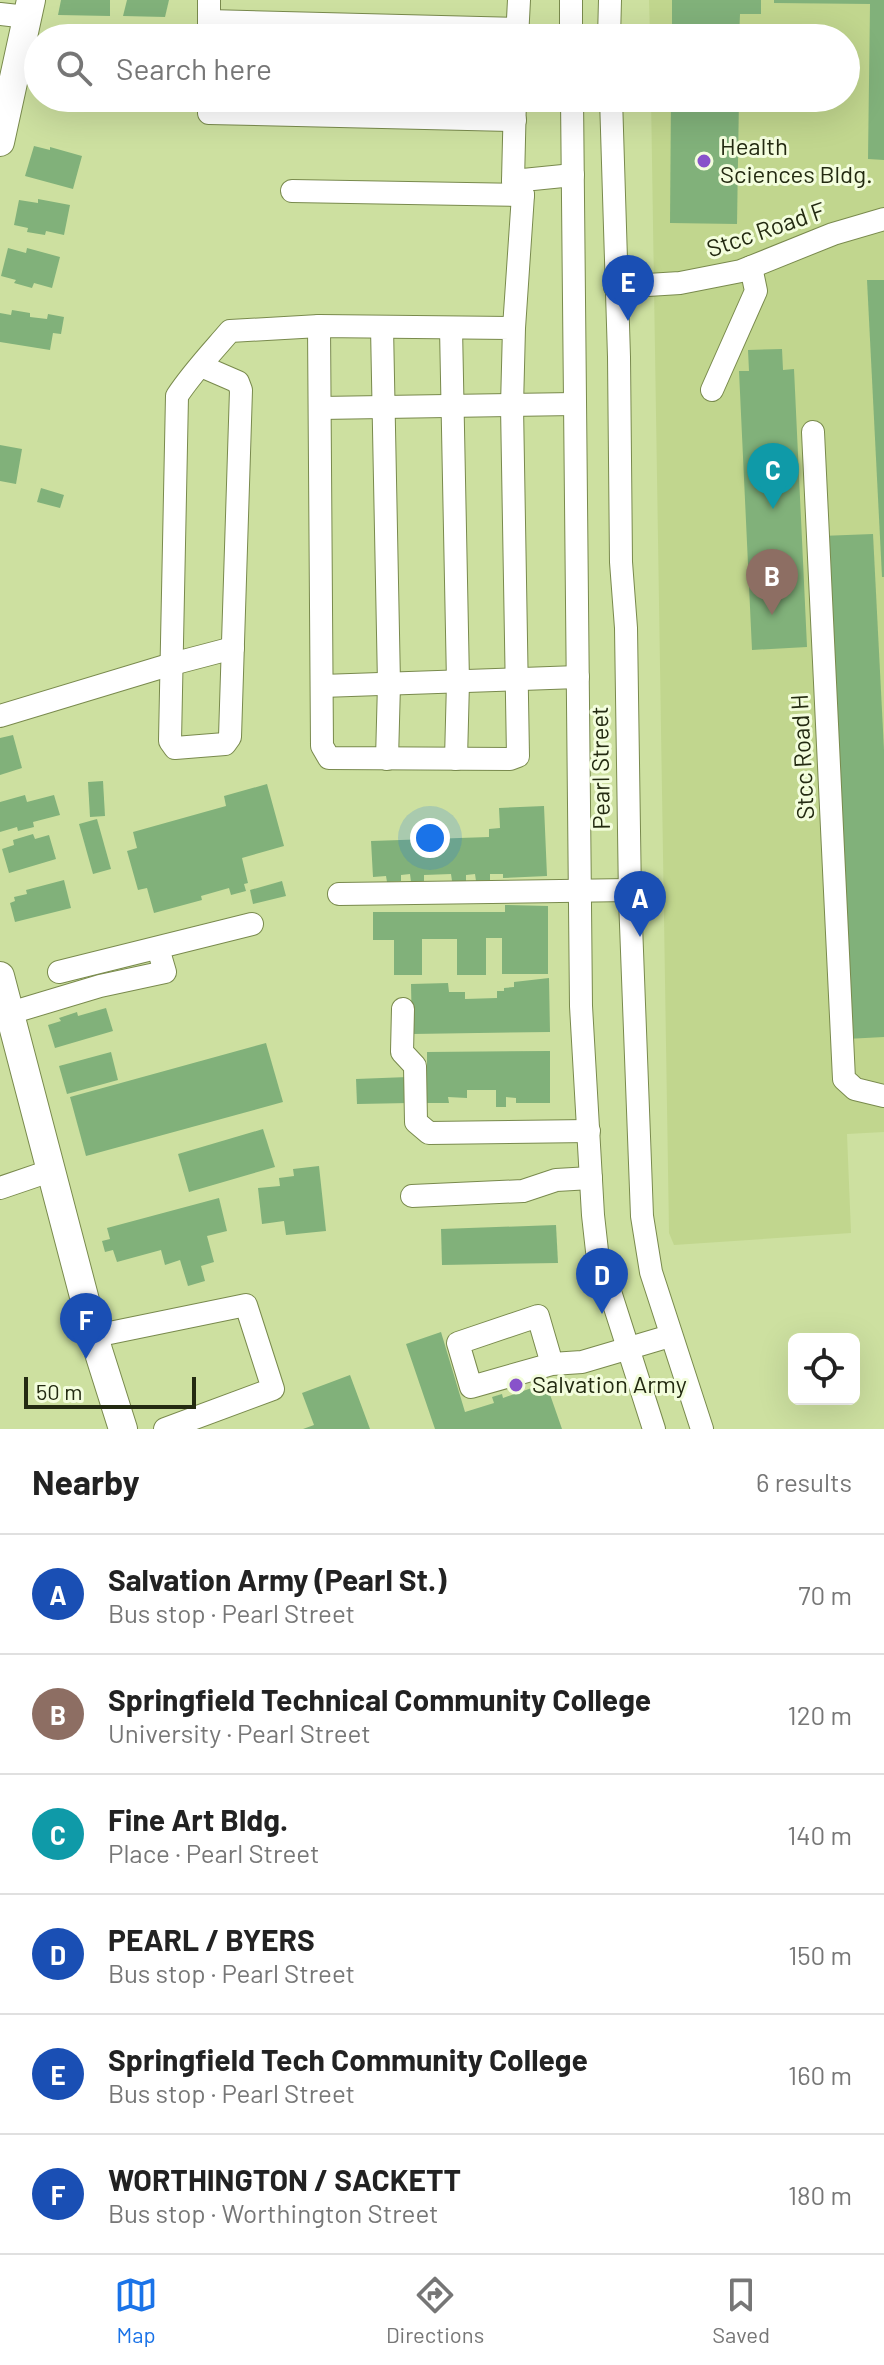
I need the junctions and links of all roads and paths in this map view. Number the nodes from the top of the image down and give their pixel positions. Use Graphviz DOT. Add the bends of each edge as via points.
graph roads {
  1 [pos="519,0"];
  2 [pos="571,0"];
  3 [pos="610,0"];
  4 [pos="19,10"];
  5 [pos="209,20"];
  6 [pos="297,24"];
  7 [pos="518,24"];
  8 [pos="571,24"];
  9 [pos="609,24"];
  10 [pos="515,112"];
  11 [pos="572,112"];
  12 [pos="611,112"];
  13 [pos="0,142"];
  14 [pos="573,175"];
  15 [pos="518,188"];
  16 [pos="292,191"];
  17 [pos="884,219"];
  18 [pos="751,267"];
  19 [pos="615,287"];
  20 [pos="319,326"];
  21 [pos="382,327"];
  22 [pos="451,328"];
  23 [pos="514,328"];
  24 [pos="201,366"];
  25 [pos="712,390"];
  26 [pos="575,404"];
  27 [pos="452,406"];
  28 [pos="512,406"];
  29 [pos="384,407"];
  30 [pos="320,408"];
  31 [pos="813,432"];
  32 [pos="233,648"];
  33 [pos="172,664"];
  34 [pos="578,677"];
  35 [pos="518,680"];
  36 [pos="458,682"];
  37 [pos="389,684"];
  38 [pos="322,686"];
  39 [pos="0,716"];
  40 [pos="387,759"];
  41 [pos="456,759"];
  42 [pos="630,890"];
  43 [pos="581,891"];
  44 [pos="339,894"];
  45 [pos="252,924"];
  46 [pos="158,948"];
  47 [pos="59,972"];
  48 [pos="0,976"];
  49 [pos="403,1009"];
  50 [pos="10,1013"];
  51 [pos="884,1096"];
  52 [pos="589,1131"];
  53 [pos="50,1171"];
  54 [pos="591,1178"];
  55 [pos="0,1188"];
  56 [pos="412,1196"];
  57 [pos="95,1336"];
  58 [pos="670,1336"];
  59 [pos="629,1350"];
  60 [pos="552,1364"];
  61 [pos="123,1429"];
  62 [pos="165,1429"];
  63 [pos="654,1429"];
  64 [pos="702,1429"];
  1 -- 7 [label="street"];
  2 -- 8 [label="street"];
  3 -- 9 [label="street"];
  4 -- 13 [label="main road"];
  5 -- 6 [label="street"];
  10 -- 15 [label="street"];
  11 -- 14 [label="street, Pearl Street"];
  12 -- 19 [label="street, Pearl Street"];
  14 -- 15 [label="street"];
  14 -- 26 [label="street, Pearl Street"];
  15 -- 16 [label="street"];
  15 -- 23 [label="street"];
  17 -- 18 [label="street, Stcc Road F"];
  18 -- 19 [label="street, Stcc Road F" via="712,278"];
  18 -- 25 [label="street" via="756,291"];
  19 -- 42 [label="street, Pearl Street"];
  20 -- 21 [label="street"];
  20 -- 24 [label="street" via="230,331"];
  20 -- 30 [label="street"];
  21 -- 22 [label="street"];
  21 -- 29 [label="street"];
  22 -- 23 [label="street"];
  22 -- 27 [label="street"];
  23 -- 28 [label="street"];
  24 -- 32 [label="street" via="238,382 241,390"];
  24 -- 33 [label="street" via="177,396"];
  26 -- 28 [label="street"];
  26 -- 34 [label="street, Pearl Street"];
  27 -- 28 [label="street"];
  27 -- 29 [label="street"];
  27 -- 36 [label="street"];
  28 -- 35 [label="street"];
  29 -- 30 [label="street"];
  29 -- 37 [label="street"];
  30 -- 38 [label="street"];
  31 -- 51 [label="street, Stcc Road H" via="844,1079 855,1089"];
  32 -- 33 [label="street"];
  32 -- 33 [label="street" via="230,737 225,744 175,748 170,741"];
  33 -- 39 [label="street"];
  34 -- 35 [label="street"];
  34 -- 43 [label="street, Pearl Street"];
  35 -- 36 [label="street"];
  35 -- 41 [label="street" via="518,756"];
  36 -- 37 [label="street"];
  36 -- 41 [label="street"];
  37 -- 38 [label="street"];
  37 -- 40 [label="street"];
  38 -- 40 [label="street" via="324,754"];
  40 -- 41 [label="street"];
  42 -- 43 [label="street"];
  42 -- 58 [label="street, Pearl Street" via="642,1216 648,1261"];
  43 -- 44 [label="street"];
  43 -- 52 [label="street, Pearl Street"];
  45 -- 46 [label="street"];
  46 -- 47 [label="street"];
  46 -- 50 [label="street" via="165,972"];
  48 -- 50 [label="main road"];
  49 -- 52 [label="street" via="402,1052 415,1066 416,1122 429,1133"];
  50 -- 53 [label="main road"];
  52 -- 54 [label="street, Pearl Street"];
  53 -- 55 [label="street"];
  53 -- 57 [label="main road"];
  54 -- 56 [label="street" via="556,1180 523,1191"];
  54 -- 59 [label="street, Pearl Street" via="597,1251"];
  57 -- 61 [label="main road"];
  57 -- 62 [label="street" via="246,1305 273,1389"];
  58 -- 59 [label="street"];
  58 -- 64 [label="street, Pearl Street"];
  59 -- 60 [label="street"];
  59 -- 63 [label="street, Pearl Street"];
}
